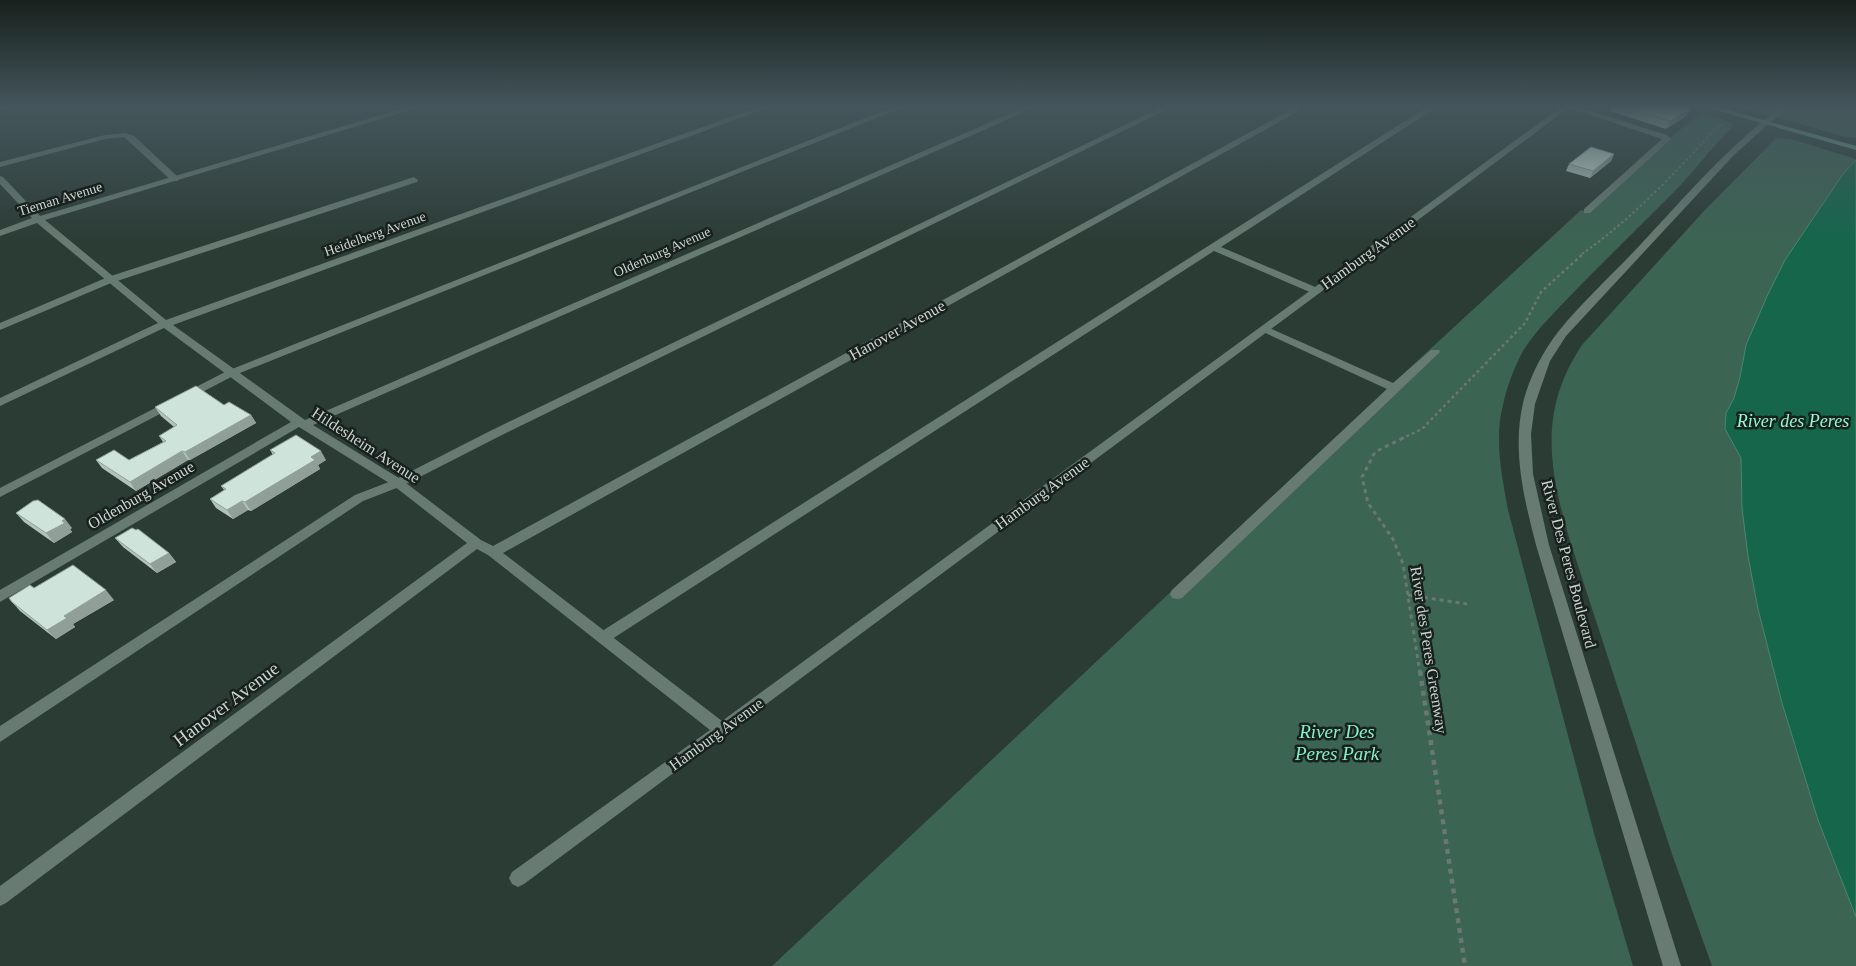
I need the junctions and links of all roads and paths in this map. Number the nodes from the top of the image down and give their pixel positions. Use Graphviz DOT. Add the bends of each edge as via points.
graph roads {
  1 [pos="48,152"];
  2 [pos="146,152"];
  3 [pos="265,152"];
  4 [pos="641,152"];
  5 [pos="787,152"];
  6 [pos="928,152"];
  7 [pos="1075,152"];
  8 [pos="1220,152"];
  9 [pos="1363,152"];
  10 [pos="1506,152"];
  11 [pos="1653,152"];
  12 [pos="1694,152"];
  13 [pos="1733,152"];
  14 [pos="0,165"];
  15 [pos="0,179"];
  16 [pos="175,179"];
  17 [pos="414,180"];
  18 [pos="1586,211"];
  19 [pos="38,219"];
  20 [pos="0,233"];
  21 [pos="1214,248"];
  22 [pos="111,280"];
  23 [pos="1316,291"];
  24 [pos="165,324"];
  25 [pos="0,327"];
  26 [pos="1265,329"];
  27 [pos="1435,352"];
  28 [pos="231,373"];
  29 [pos="1394,388"];
  30 [pos="0,402"];
  31 [pos="302,424"];
  32 [pos="398,483"];
  33 [pos="0,494"];
  34 [pos="476,543"];
  35 [pos="493,552"];
  36 [pos="1177,594"];
  37 [pos="1408,595"];
  38 [pos="0,597"];
  39 [pos="1467,604"];
  40 [pos="604,637"];
  41 [pos="722,730"];
  42 [pos="0,735"];
  43 [pos="518,878"];
  44 [pos="0,897"];
  45 [pos="1465,966"];
  46 [pos="1672,966"];
  1 -- 14 [label="street"];
  2 -- 16 [label="street"];
  3 -- 16 [label="street, Tieman Avenue"];
  4 -- 24 [label="street, Heidelberg Avenue"];
  5 -- 28 [label="street"];
  6 -- 31 [label="street, Oldenburg Avenue"];
  7 -- 32 [label="street"];
  8 -- 35 [label="street, Hanover Avenue"];
  9 -- 21 [label="street"];
  10 -- 23 [label="street, Hamburg Avenue"];
  11 -- 18 [label="street"];
  12 -- 37 [label="path, River des Peres Greenway" via="1660,189 1541,292 1525,323 1422,429 1375,452 1362,477 1366,495 1393,539 1403,564"];
  13 -- 46 [label="street, River Des Peres Boulevard" via="1562,334 1534,384 1525,426 1527,476 1540,533"];
  15 -- 19 [label="street, Hildesheim Avenue"];
  16 -- 19 [label="street, Tieman Avenue"];
  17 -- 22 [label="street"];
  19 -- 20 [label="street, Tieman Avenue"];
  19 -- 22 [label="street, Hildesheim Avenue"];
  21 -- 23 [label="street"];
  21 -- 40 [label="street"];
  22 -- 24 [label="street, Hildesheim Avenue"];
  22 -- 25 [label="street"];
  23 -- 26 [label="street, Hamburg Avenue"];
  24 -- 28 [label="street, Hildesheim Avenue"];
  24 -- 30 [label="street, Heidelberg Avenue"];
  26 -- 29 [label="street"];
  26 -- 41 [label="street, Hamburg Avenue"];
  27 -- 29 [label="street"];
  28 -- 31 [label="street, Hildesheim Avenue"];
  28 -- 33 [label="street"];
  29 -- 36 [label="street"];
  31 -- 32 [label="street, Hildesheim Avenue"];
  31 -- 38 [label="street, Oldenburg Avenue"];
  32 -- 34 [label="street, Hildesheim Avenue"];
  32 -- 42 [label="street" via="359,498"];
  34 -- 35 [label="street, Hildesheim Avenue"];
  34 -- 44 [label="street, Hanover Avenue"];
  35 -- 40 [label="street, Hildesheim Avenue"];
  37 -- 39 [label="path"];
  37 -- 45 [label="path, River des Peres Greenway"];
  40 -- 41 [label="street, Hildesheim Avenue"];
  41 -- 43 [label="street, Hamburg Avenue"];
}
